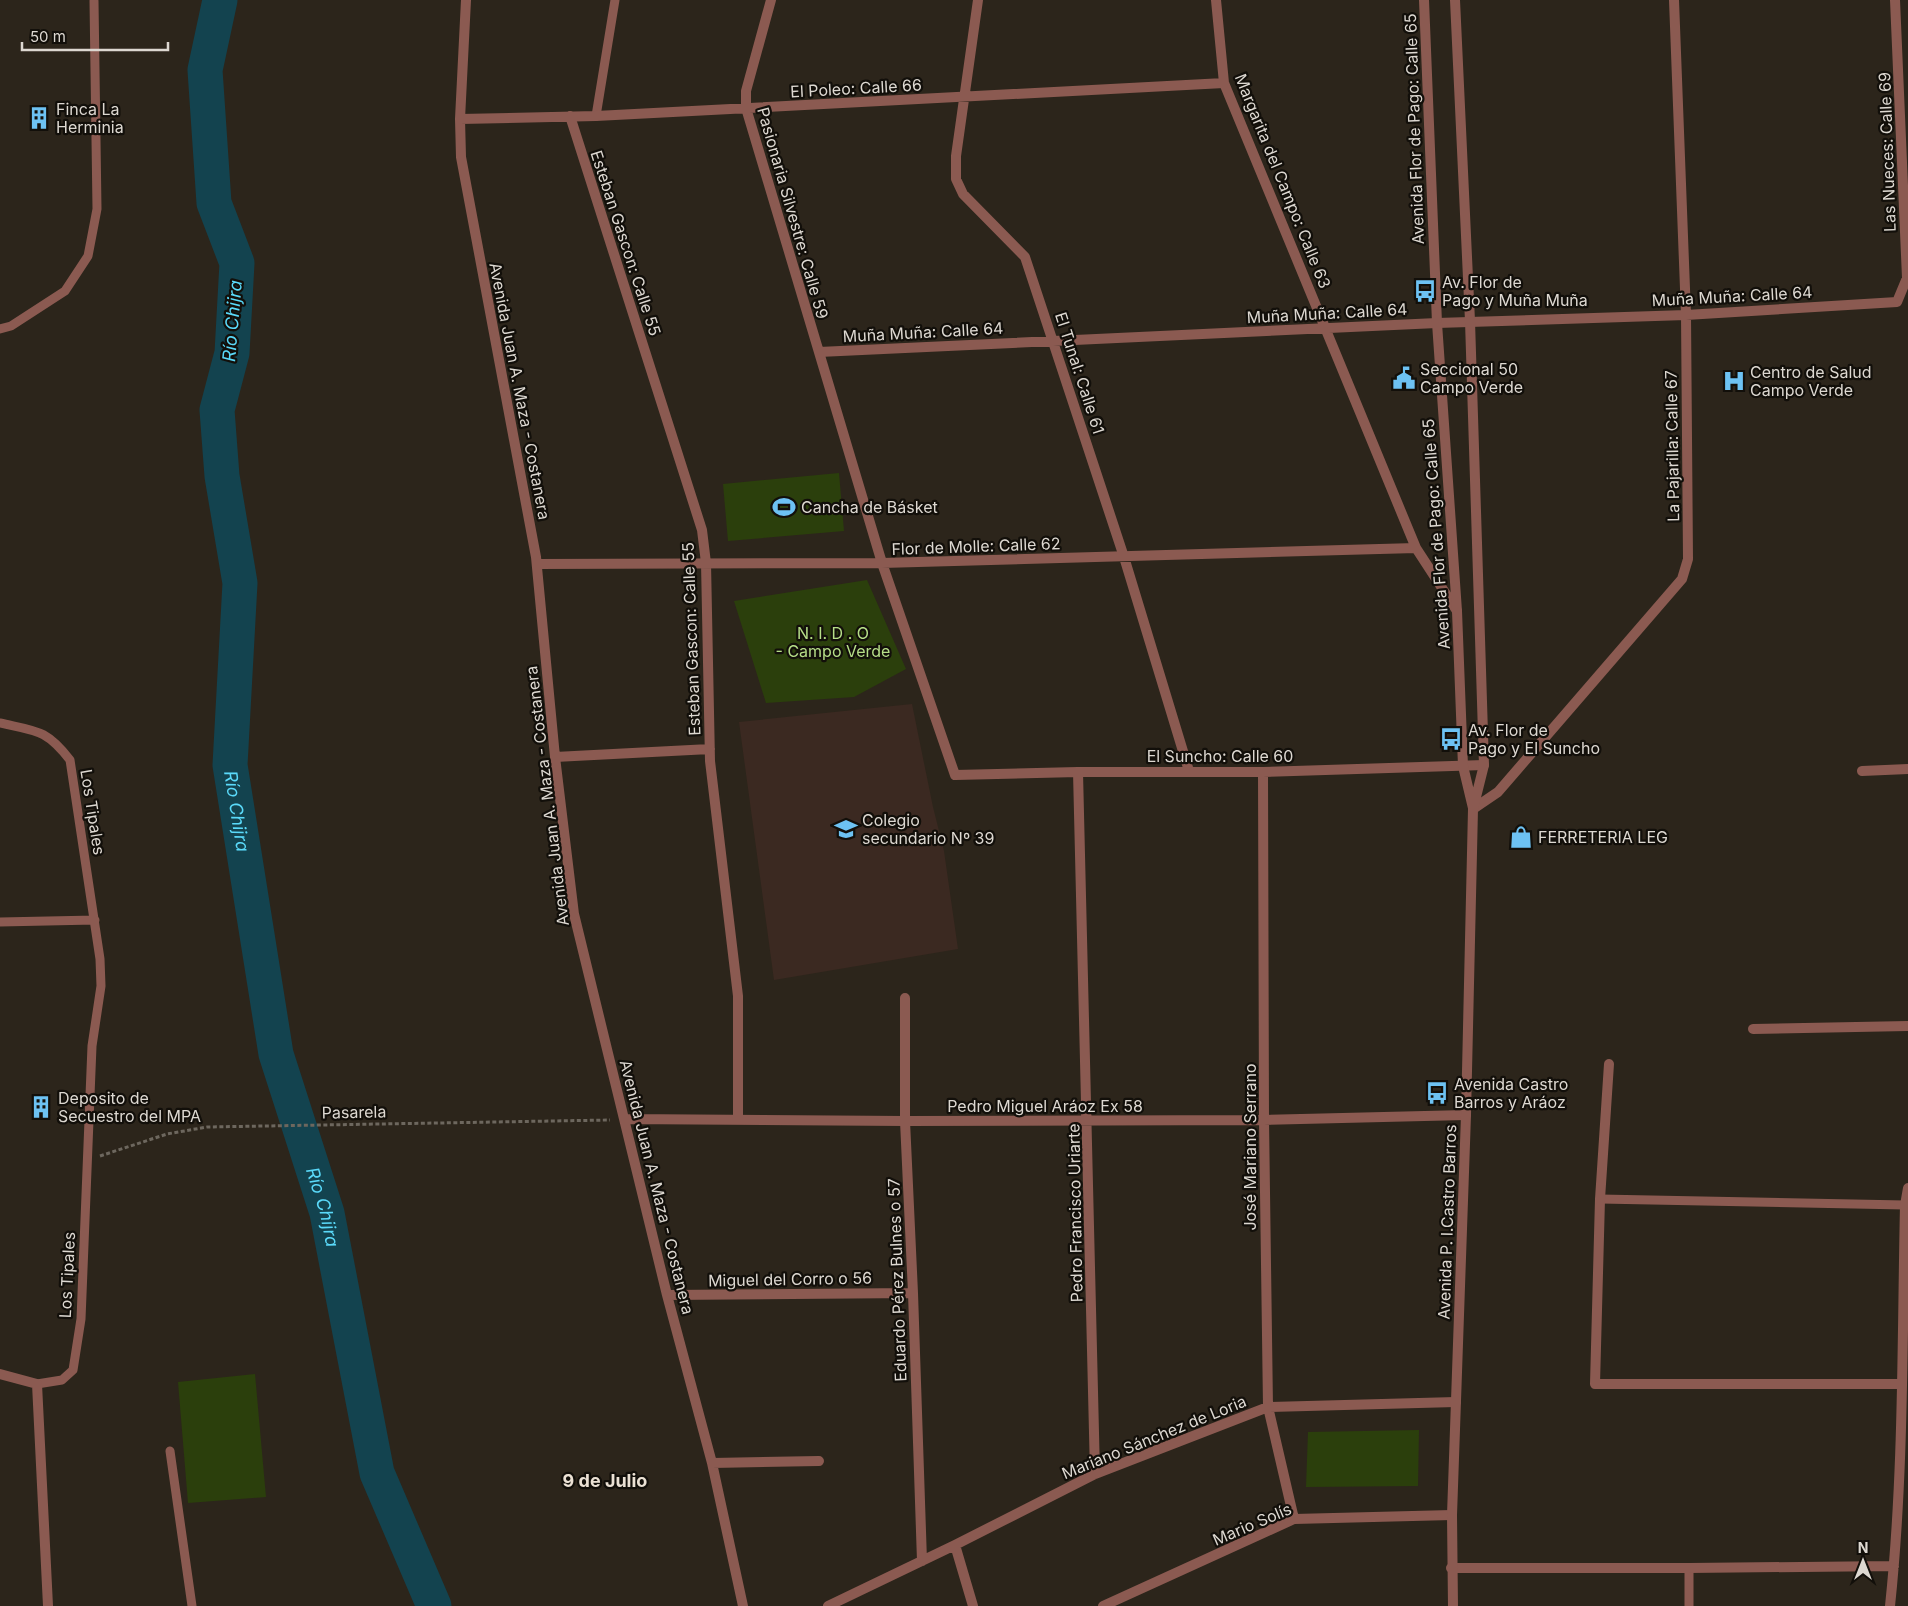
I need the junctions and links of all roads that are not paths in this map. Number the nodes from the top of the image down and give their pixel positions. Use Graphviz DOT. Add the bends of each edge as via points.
graph roads {
  1 [pos="466,0"];
  2 [pos="615,0"];
  3 [pos="771,0"];
  4 [pos="978,0"];
  5 [pos="1216,0"];
  6 [pos="1424,0"];
  7 [pos="1455,0"];
  8 [pos="1674,0"];
  9 [pos="1895,0"];
  10 [pos="94,1"];
  11 [pos="1224,83"];
  12 [pos="966,97"];
  13 [pos="746,108"];
  14 [pos="570,116"];
  15 [pos="596,116"];
  16 [pos="460,119"];
  17 [pos="1897,302"];
  18 [pos="1686,315"];
  19 [pos="1470,321"];
  20 [pos="1437,323"];
  21 [pos="1325,328"];
  22 [pos="0,329"];
  23 [pos="1053,340"];
  24 [pos="819,352"];
  25 [pos="1416,548"];
  26 [pos="1124,557"];
  27 [pos="706,563"];
  28 [pos="882,563"];
  29 [pos="536,564"];
  30 [pos="1457,612"];
  31 [pos="0,723"];
  32 [pos="710,749"];
  33 [pos="555,758"];
  34 [pos="1484,765"];
  35 [pos="1463,766"];
  36 [pos="1908,769"];
  37 [pos="1189,771"];
  38 [pos="1862,771"];
  39 [pos="1078,772"];
  40 [pos="1263,772"];
  41 [pos="955,775"];
  42 [pos="1473,809"];
  43 [pos="95,920"];
  44 [pos="0,922"];
  45 [pos="905,998"];
  46 [pos="1908,1026"];
  47 [pos="1753,1029"];
  48 [pos="1609,1064"];
  49 [pos="1466,1115"];
  50 [pos="738,1119"];
  51 [pos="625,1120"];
  52 [pos="1088,1120"];
  53 [pos="1264,1120"];
  54 [pos="905,1121"];
  55 [pos="1908,1188"];
  56 [pos="1600,1200"];
  57 [pos="1906,1205"];
  58 [pos="913,1293"];
  59 [pos="667,1295"];
  60 [pos="0,1374"];
  61 [pos="37,1384"];
  62 [pos="1901,1384"];
  63 [pos="1456,1402"];
  64 [pos="1268,1407"];
  65 [pos="1904,1441"];
  66 [pos="170,1451"];
  67 [pos="819,1461"];
  68 [pos="712,1463"];
  69 [pos="1095,1474"];
  70 [pos="1452,1515"];
  71 [pos="1294,1519"];
  72 [pos="955,1545"];
  73 [pos="922,1562"];
  74 [pos="1894,1566"];
  75 [pos="1451,1568"];
  76 [pos="1688,1568"];
  77 [pos="48,1606"];
  78 [pos="192,1606"];
  79 [pos="743,1606"];
  80 [pos="828,1606"];
  81 [pos="973,1606"];
  82 [pos="1103,1606"];
  83 [pos="1453,1606"];
  84 [pos="1689,1606"];
  85 [pos="1890,1606"];
  1 -- 16 [label="street, Avenida Juan A. Maza - Costanera"];
  2 -- 15 [label="lane"];
  3 -- 13 [label="street, Pasionaria Silvestre: Calle 59" via="746,91"];
  4 -- 12 [label="street, El Tunal: Calle 61"];
  5 -- 11 [label="street, Margarita del Campo: Calle 63"];
  6 -- 20 [label="street, Avenida Flor de Pago: Calle 65"];
  7 -- 19 [label="street"];
  8 -- 18 [label="street, La Pajarilla: Calle 67"];
  9 -- 17 [label="street, Las Nueces: Calle 69" via="1907,278"];
  10 -- 22 [label="lane" via="97,208 88,256 65,291 11,326"];
  11 -- 12 [label="street, El Poleo: Calle 66"];
  11 -- 21 [label="street, Margarita del Campo: Calle 63"];
  12 -- 13 [label="street, El Poleo: Calle 66"];
  12 -- 23 [label="street, El Tunal: Calle 61" via="956,156 956,179 963,194 1025,257"];
  13 -- 15 [label="street, El Poleo: Calle 66"];
  13 -- 24 [label="street, Pasionaria Silvestre: Calle 59"];
  14 -- 15 [label="street, El Poleo: Calle 66"];
  14 -- 16 [label="street, El Poleo: Calle 66"];
  14 -- 27 [label="street, Esteban Gascon: Calle 55" via="702,530"];
  16 -- 29 [label="street, Avenida Juan A. Maza - Costanera" via="461,158"];
  17 -- 18 [label="street, Muña Muña: Calle 64"];
  18 -- 19 [label="street, Muña Muña: Calle 64"];
  18 -- 42 [label="street, La Pajarilla: Calle 67" via="1688,559 1682,579 1498,792"];
  19 -- 20 [label="street, Muña Muña: Calle 64"];
  19 -- 34 [label="street"];
  20 -- 21 [label="street, Muña Muña: Calle 64"];
  20 -- 30 [label="street, Avenida Flor de Pago: Calle 65"];
  21 -- 23 [label="street, Muña Muña: Calle 64"];
  21 -- 25 [label="street, Margarita del Campo: Calle 63"];
  23 -- 24 [label="street, Muña Muña: Calle 64"];
  23 -- 26 [label="street, El Tunal: Calle 61"];
  24 -- 28 [label="street, Pasionaria Silvestre: Calle 59"];
  25 -- 26 [label="street, Flor de Molle: Calle 62"];
  25 -- 30 [label="street, Margarita del Campo: Calle 63"];
  26 -- 28 [label="street, Flor de Molle: Calle 62"];
  26 -- 37 [label="street, El Tunal: Calle 61"];
  27 -- 28 [label="street, Flor de Molle: Calle 62"];
  27 -- 29 [label="street, Flor de Molle: Calle 62"];
  27 -- 32 [label="street, Esteban Gascon: Calle 55"];
  28 -- 41 [label="street, Pasionaria Silvestre: Calle 59"];
  29 -- 33 [label="street, Avenida Juan A. Maza - Costanera"];
  30 -- 35 [label="street, Avenida Flor de Pago: Calle 65"];
  31 -- 43 [label="lane, Los Tipales" via="41,732 57,743 70,760"];
  32 -- 33 [label="street"];
  32 -- 50 [label="street, Esteban Gascon: Calle 55" via="738,996"];
  33 -- 51 [label="street, Avenida Juan A. Maza - Costanera" via="574,914"];
  34 -- 35 [label="street, El Suncho: Calle 60"];
  34 -- 42 [label="street, Avenida P. I.Castro Barros"];
  35 -- 40 [label="street, El Suncho: Calle 60"];
  35 -- 42 [label="street, Avenida P. I.Castro Barros"];
  36 -- 38 [label="street"];
  37 -- 39 [label="street, El Suncho: Calle 60"];
  37 -- 40 [label="street, El Suncho: Calle 60"];
  39 -- 41 [label="street, El Suncho: Calle 60"];
  39 -- 52 [label="street, Pedro Francisco Uriarte"];
  40 -- 53 [label="street, José Mariano Serrano"];
  42 -- 49 [label="street, Avenida P. I.Castro Barros"];
  43 -- 44 [label="lane"];
  43 -- 61 [label="lane, Los Tipales" via="101,986 92,1046 81,1318 73,1370 62,1380"];
  45 -- 54 [label="street, Eduardo Pérez Bulnes o 57"];
  46 -- 47 [label="street"];
  48 -- 56 [label="street"];
  49 -- 53 [label="street, Pedro Miguel Aráoz Ex 58"];
  49 -- 63 [label="street, Avenida P. I.Castro Barros"];
  50 -- 51 [label="street, Pedro Miguel Aráoz Ex 58"];
  50 -- 54 [label="street, Pedro Miguel Aráoz Ex 58"];
  51 -- 59 [label="street, Avenida Juan A. Maza - Costanera"];
  52 -- 53 [label="street, Pedro Miguel Aráoz Ex 58"];
  52 -- 54 [label="street, Pedro Miguel Aráoz Ex 58"];
  52 -- 69 [label="street, Pedro Francisco Uriarte"];
  53 -- 64 [label="street, José Mariano Serrano"];
  54 -- 58 [label="street, Eduardo Pérez Bulnes o 57"];
  55 -- 57 [label="street"];
  56 -- 57 [label="lane"];
  56 -- 62 [label="street" via="1594,1384"];
  57 -- 62 [label="street"];
  58 -- 59 [label="street, Miguel del Corro o 56"];
  58 -- 73 [label="street, Eduardo Pérez Bulnes o 57"];
  59 -- 68 [label="street, Avenida Juan A. Maza - Costanera"];
  60 -- 61 [label="street"];
  61 -- 77 [label="street"];
  62 -- 65 [label="street"];
  63 -- 64 [label="street, Mariano Sánchez de Loria"];
  63 -- 70 [label="street, Avenida P. I.Castro Barros"];
  64 -- 69 [label="street, Mariano Sánchez de Loria"];
  64 -- 71 [label="street, José Mariano Serrano"];
  65 -- 74 [label="street"];
  66 -- 78 [label="lane"];
  67 -- 68 [label="street"];
  68 -- 79 [label="street, Avenida Juan A. Maza - Costanera"];
  69 -- 72 [label="street, Mariano Sánchez de Loria"];
  70 -- 71 [label="street, Mario Solís"];
  70 -- 75 [label="street, Avenida P. I.Castro Barros"];
  71 -- 82 [label="street, Mario Solís"];
  72 -- 73 [label="street, Mariano Sánchez de Loria"];
  72 -- 81 [label="street"];
  73 -- 80 [label="street, Mariano Sánchez de Loria"];
  74 -- 76 [label="street"];
  74 -- 85 [label="street"];
  75 -- 76 [label="street"];
  75 -- 83 [label="street, Avenida P. I.Castro Barros"];
  76 -- 84 [label="lane"];
}
